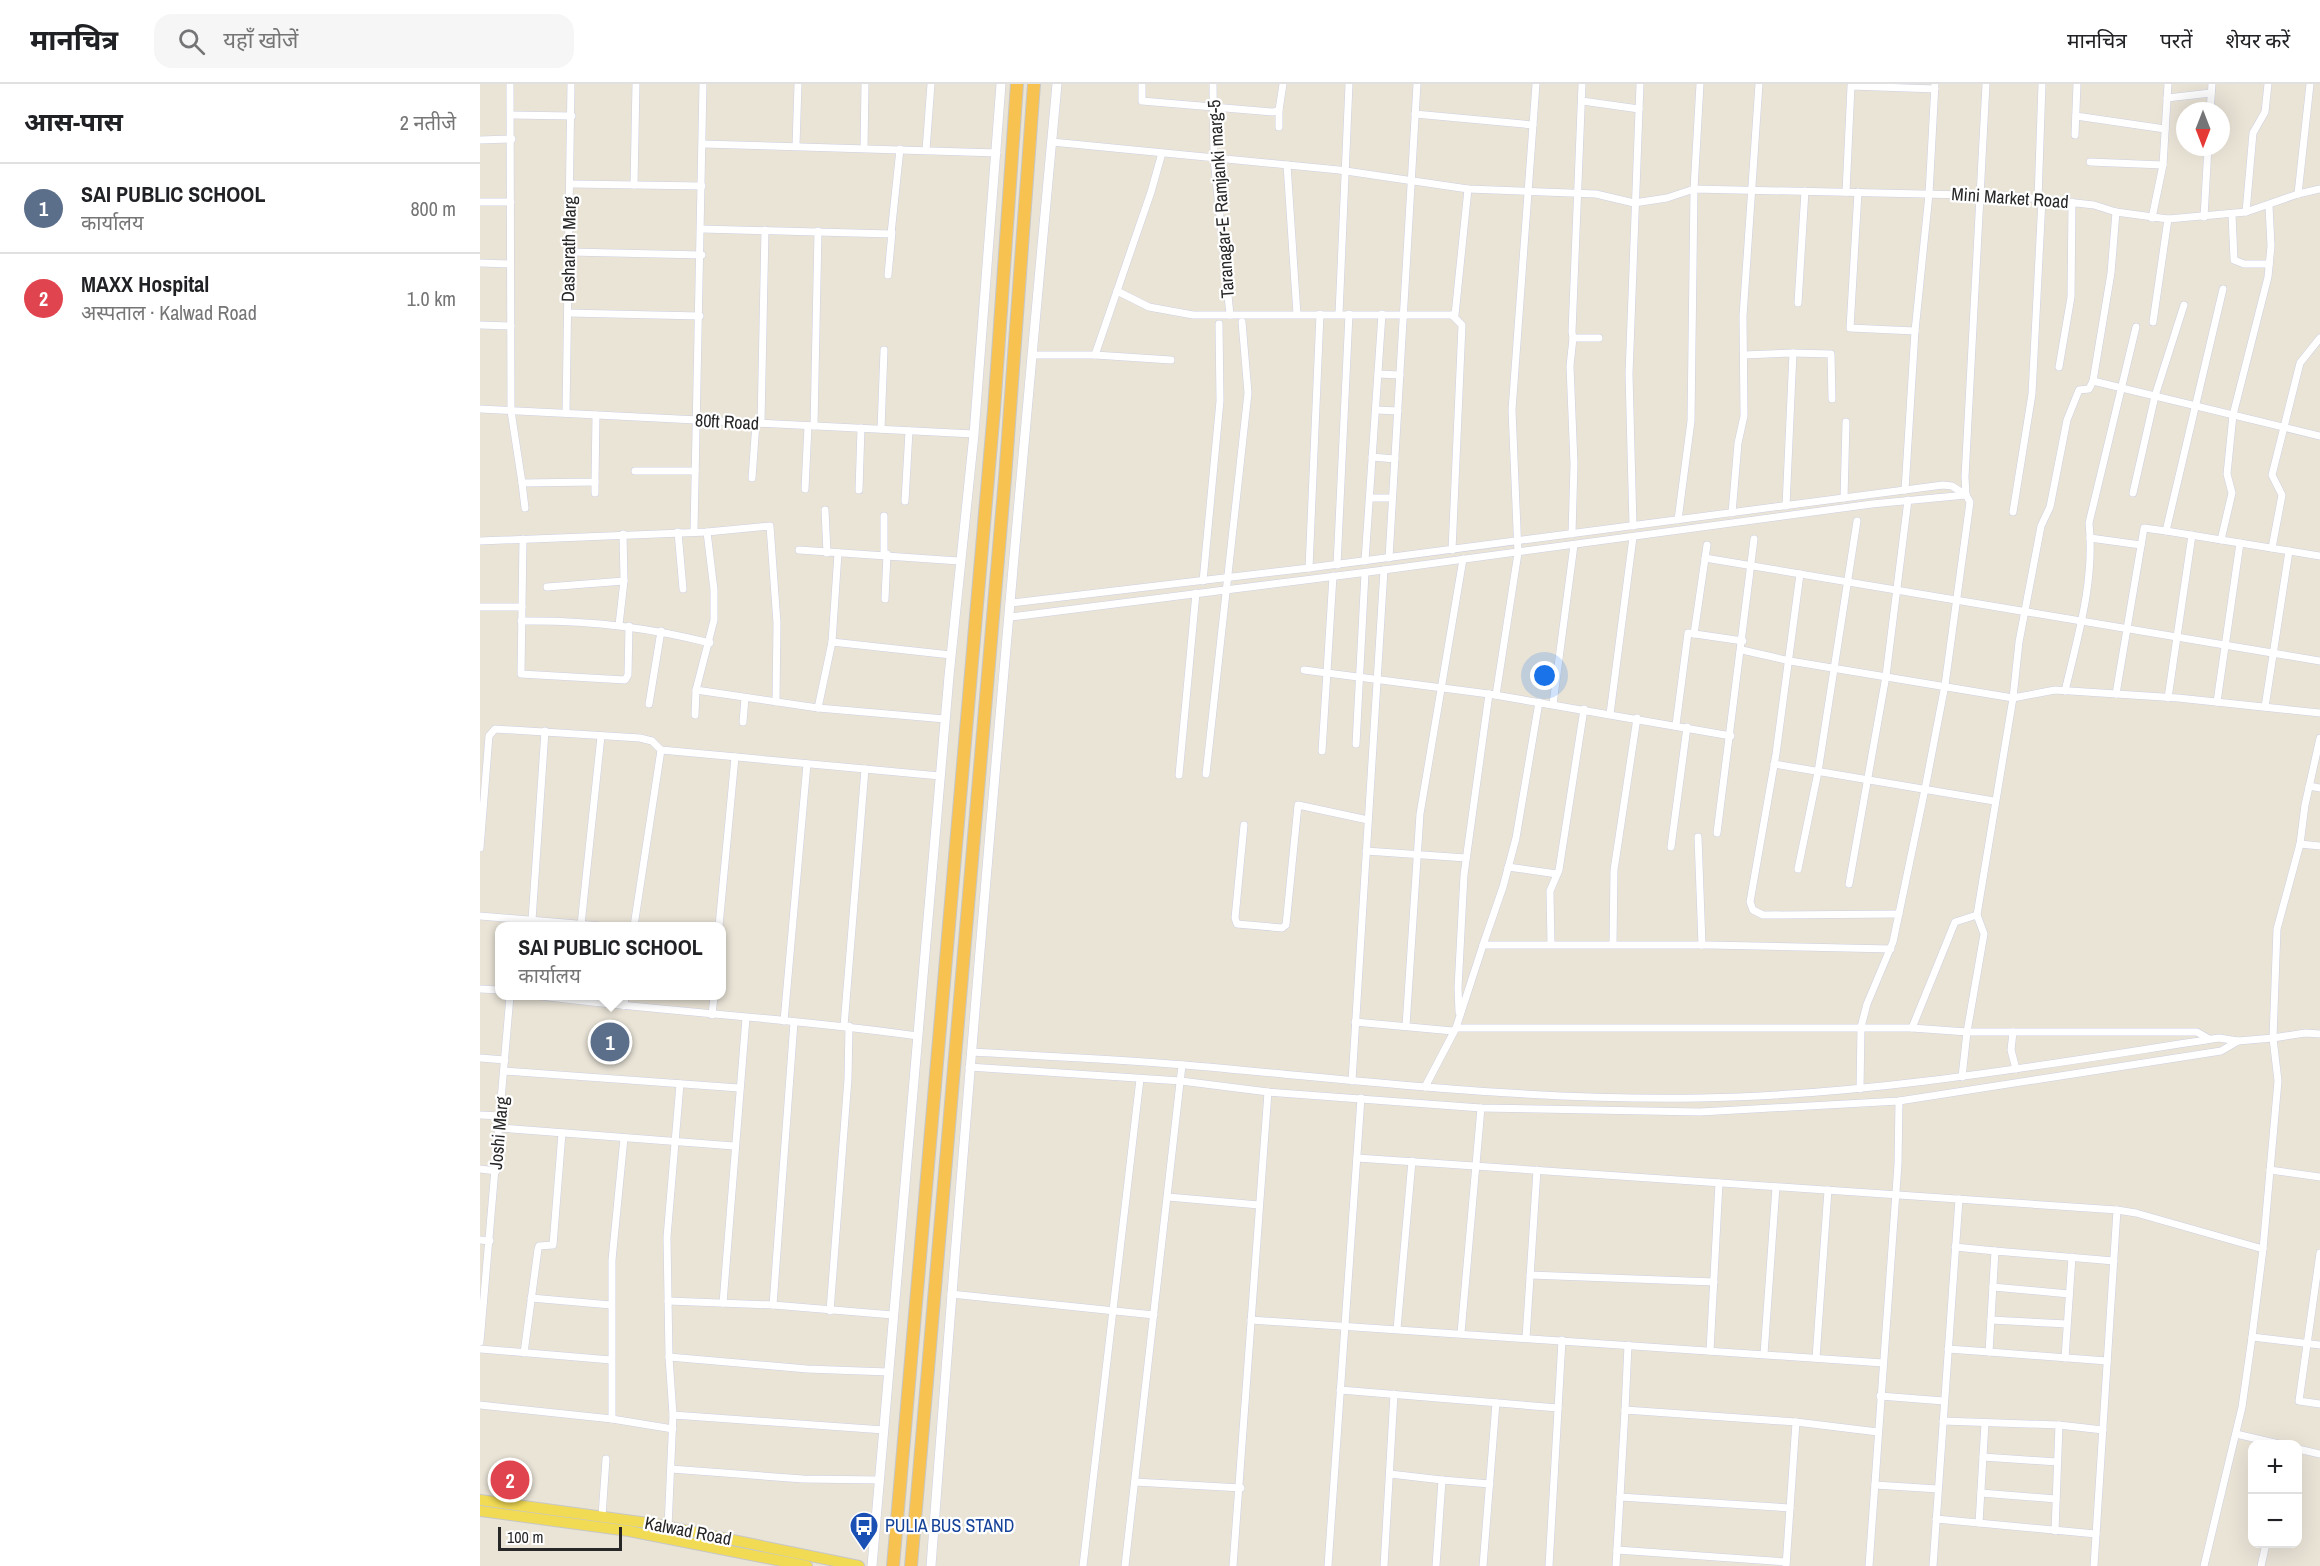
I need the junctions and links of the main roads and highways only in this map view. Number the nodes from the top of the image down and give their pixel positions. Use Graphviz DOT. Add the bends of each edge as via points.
graph roads {
  1 [pos="1017,84"];
  2 [pos="1034,84"];
  3 [pos="480,1500"];
  4 [pos="480,1511"];
  5 [pos="758,1561"];
  6 [pos="807,1566"];
  7 [pos="860,1566"];
  8 [pos="893,1566"];
  9 [pos="910,1566"];
  1 -- 8 [label="highway" via="994,410"];
  2 -- 9 [label="highway" via="1004,489"];
  3 -- 7 [label="main road, Kalwad Road" via="668,1527"];
  4 -- 5 [label="main road, Kalwad Road" via="629,1531"];
  5 -- 6 [label="main road, Kalwad Road"];
}
